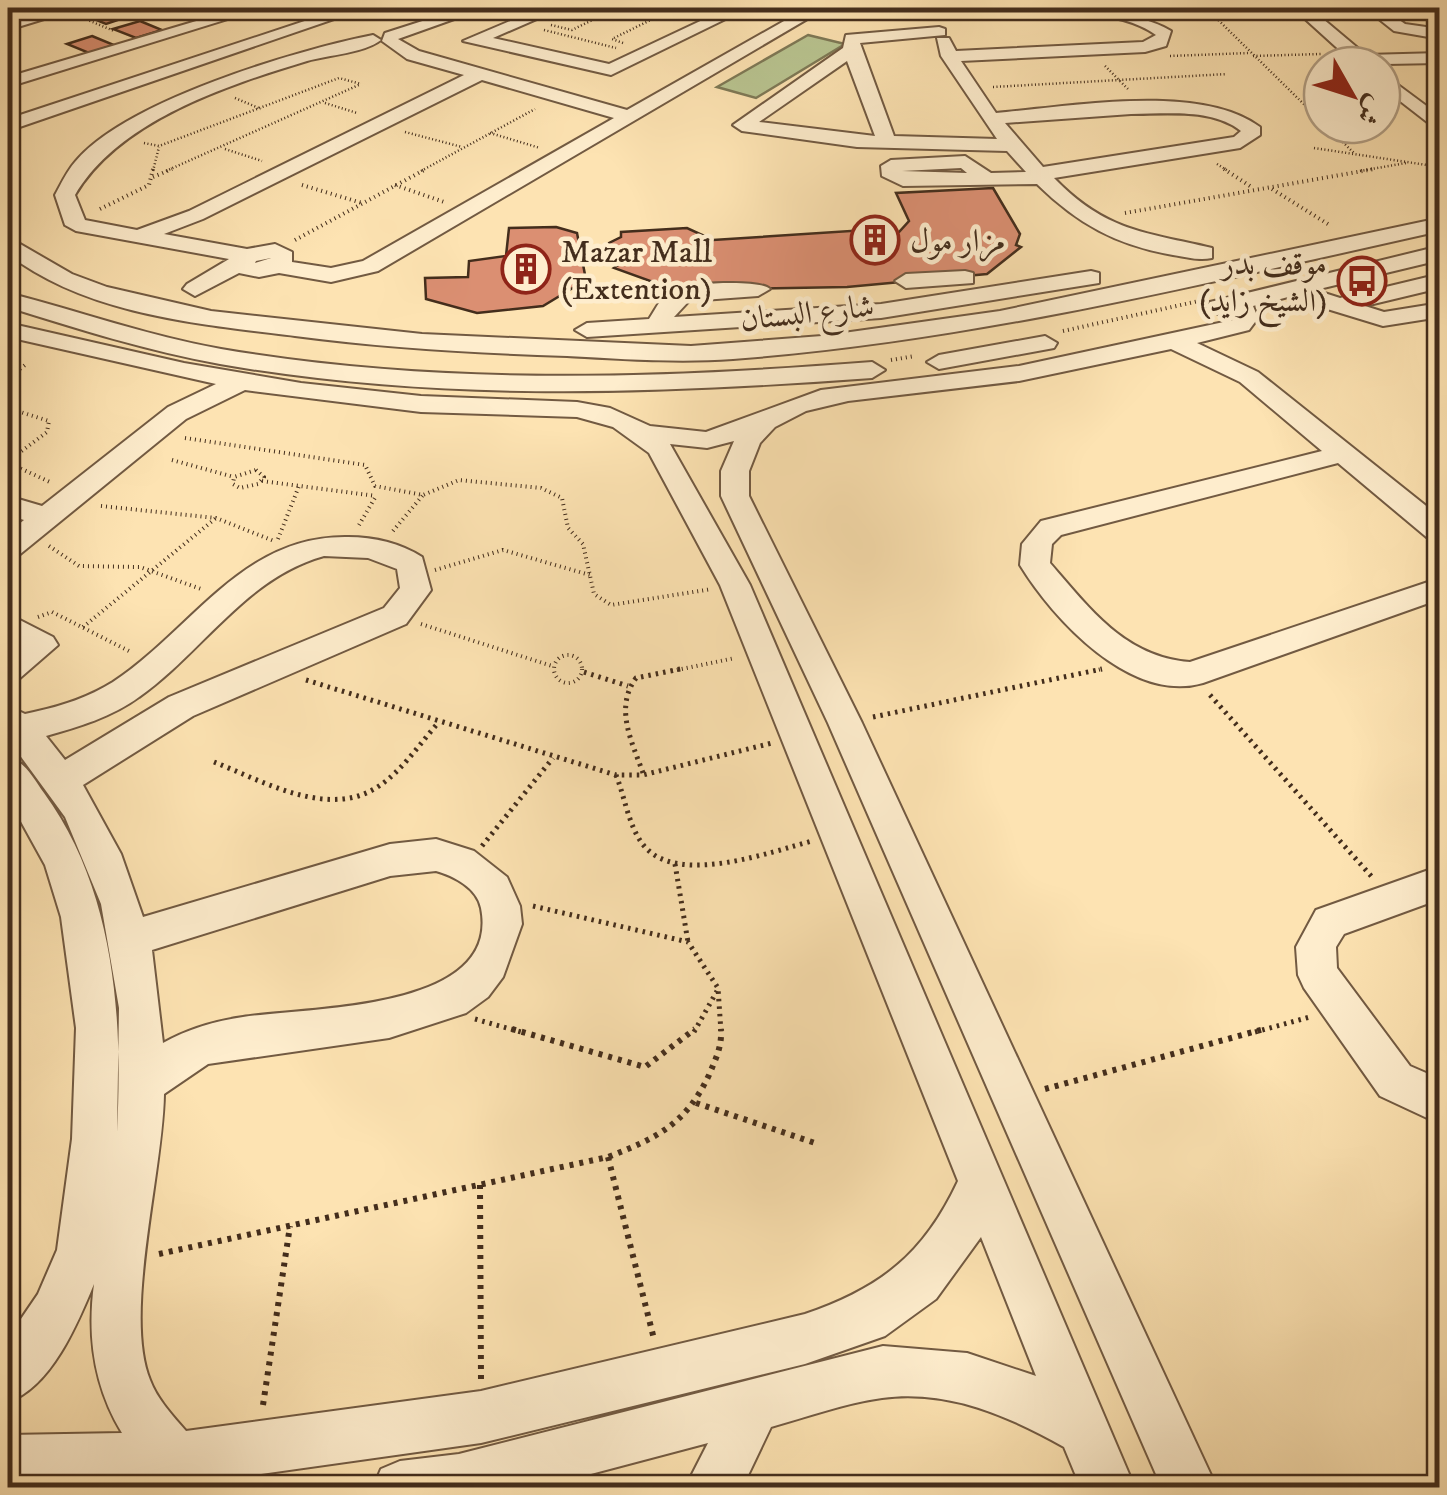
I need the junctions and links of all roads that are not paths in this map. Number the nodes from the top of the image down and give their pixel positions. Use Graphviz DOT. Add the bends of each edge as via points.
graph roads {
  1 [pos="43,8"];
  2 [pos="255,8"];
  3 [pos="322,8"];
  4 [pos="358,8"];
  5 [pos="477,8"];
  6 [pos="554,8"];
  7 [pos="740,8"];
  8 [pos="818,8"];
  9 [pos="932,8"];
  10 [pos="1374,8"];
  11 [pos="68,9"];
  12 [pos="1292,9"];
  13 [pos="8,17"];
  14 [pos="8,25"];
  15 [pos="939,32"];
  16 [pos="1440,34"];
  17 [pos="385,39"];
  18 [pos="476,40"];
  19 [pos="1323,45"];
  20 [pos="1341,45"];
  21 [pos="851,50"];
  22 [pos="949,56"];
  23 [pos="426,57"];
  24 [pos="1440,58"];
  25 [pos="1402,61"];
  26 [pos="489,76"];
  27 [pos="8,82"];
  28 [pos="1440,92"];
  29 [pos="1402,95"];
  30 [pos="1402,103"];
  31 [pos="1402,107"];
  32 [pos="8,110"];
  33 [pos="631,117"];
  34 [pos="990,120"];
  35 [pos="8,125"];
  36 [pos="1440,126"];
  37 [pos="94,128"];
  38 [pos="886,143"];
  39 [pos="1440,143"];
  40 [pos="1012,146"];
  41 [pos="291,176"];
  42 [pos="1042,176"];
  43 [pos="988,179"];
  44 [pos="44,185"];
  45 [pos="1440,204"];
  46 [pos="1440,224"];
  47 [pos="1102,226"];
  48 [pos="138,236"];
  49 [pos="8,244"];
  50 [pos="220,249"];
  51 [pos="1212,251"];
  52 [pos="1440,253"];
  53 [pos="1275,260"];
  54 [pos="260,261"];
  55 [pos="1440,271"];
  56 [pos="128,276"];
  57 [pos="60,277"];
  58 [pos="1094,278"];
  59 [pos="906,281"];
  60 [pos="1440,282"];
  61 [pos="758,289"];
  62 [pos="1292,290"];
  63 [pos="1440,290"];
  64 [pos="244,291"];
  65 [pos="1014,291"];
  66 [pos="8,300"];
  67 [pos="1440,300"];
  68 [pos="1076,304"];
  69 [pos="1348,308"];
  70 [pos="1440,310"];
  71 [pos="278,317"];
  72 [pos="1243,325"];
  73 [pos="657,326"];
  74 [pos="8,330"];
  75 [pos="1103,331"];
  76 [pos="1066,338"];
  77 [pos="1174,340"];
  78 [pos="610,351"];
  79 [pos="729,352"];
  80 [pos="153,353"];
  81 [pos="1212,356"];
  82 [pos="741,381"];
  83 [pos="865,382"];
  84 [pos="238,383"];
  85 [pos="629,386"];
  86 [pos="412,392"];
  87 [pos="762,424"];
  88 [pos="648,434"];
  89 [pos="1342,454"];
  90 [pos="733,480"];
  91 [pos="681,486"];
  92 [pos="1440,508"];
  93 [pos="35,511"];
  94 [pos="1440,534"];
  95 [pos="8,548"];
  96 [pos="1440,588"];
  97 [pos="18,624"];
  98 [pos="8,669"];
  99 [pos="14,724"];
  100 [pos="850,734"];
  101 [pos="803,746"];
  102 [pos="8,772"];
  103 [pos="63,781"];
  104 [pos="85,864"];
  105 [pos="1440,882"];
  106 [pos="130,939"];
  107 [pos="143,1084"];
  108 [pos="1440,1102"];
  109 [pos="982,1180"];
  110 [pos="806,1338"];
  111 [pos="8,1378"];
  112 [pos="818,1391"];
  113 [pos="749,1407"];
  114 [pos="1086,1430"];
  115 [pos="176,1459"];
  116 [pos="8,1462"];
  117 [pos="400,1488"];
  118 [pos="712,1488"];
  119 [pos="1108,1488"];
  120 [pos="1190,1488"];
  1 -- 13 [label="street"];
  2 -- 27 [label="street"];
  3 -- 32 [label="street"];
  4 -- 35 [label="street"];
  5 -- 17 [label="street"];
  6 -- 18 [label="street"];
  7 -- 18 [label="street" via="619,69 602,71"];
  8 -- 33 [label="street"];
  9 -- 15 [label="street"];
  9 -- 22 [label="street" via="1102,10 1146,18 1165,34 1145,48"];
  10 -- 16 [label="street" via="1400,28"];
  11 -- 14 [label="street"];
  12 -- 19 [label="street"];
  12 -- 20 [label="street"];
  15 -- 21 [label="street" via="856,37"];
  15 -- 22 [label="street"];
  17 -- 23 [label="street"];
  17 -- 37 [label="street" via="300,52"];
  18 -- 23 [label="street"];
  21 -- 38 [label="street"];
  21 -- 38 [label="street" via="742,124"];
  22 -- 34 [label="street"];
  23 -- 26 [label="street"];
  24 -- 25 [label="street"];
  26 -- 33 [label="street"];
  26 -- 41 [label="street"];
  28 -- 29 [label="street"];
  30 -- 36 [label="street"];
  31 -- 39 [label="street"];
  33 -- 54 [label="street" via="358,270 317,274"];
  34 -- 40 [label="street"];
  34 -- 42 [label="street" via="1216,109 1248,122 1252,131 1240,142"];
  38 -- 40 [label="street"];
  40 -- 42 [label="street"];
  41 -- 48 [label="street"];
  41 -- 50 [label="street" via="224,221 215,238"];
  42 -- 43 [label="street"];
  42 -- 47 [label="street"];
  44 -- 48 [label="street" via="52,209 70,222"];
  45 -- 51 [label="street"];
  46 -- 53 [label="street, شارع البستان"];
  47 -- 51 [label="street"];
  47 -- 58 [label="street" via="1107,255"];
  48 -- 50 [label="street"];
  49 -- 57 [label="street, شارع البستان"];
  50 -- 54 [label="street"];
  51 -- 53 [label="street"];
  51 -- 58 [label="street"];
  52 -- 62 [label="street"];
  53 -- 68 [label="street, شارع البستان"];
  54 -- 64 [label="street"];
  54 -- 71 [label="street" via="187,288"];
  55 -- 69 [label="street"];
  56 -- 57 [label="street" via="96,271"];
  57 -- 71 [label="street, شارع البستان" via="200,315"];
  58 -- 65 [label="street"];
  58 -- 68 [label="street"];
  59 -- 65 [label="street" via="975,277"];
  60 -- 69 [label="street"];
  61 -- 73 [label="street" via="683,294"];
  62 -- 69 [label="street"];
  62 -- 72 [label="street"];
  63 -- 69 [label="street"];
  65 -- 73 [label="street" via="880,311"];
  66 -- 80 [label="street, شارع البستان"];
  67 -- 69 [label="street"];
  68 -- 79 [label="street, شارع البستان" via="902,335"];
  69 -- 70 [label="street" via="1404,319"];
  71 -- 73 [label="street" via="578,331"];
  71 -- 78 [label="street, شارع البستان" via="370,339"];
  72 -- 75 [label="street"];
  72 -- 77 [label="street"];
  72 -- 81 [label="street"];
  72 -- 92 [label="street" via="1275,377"];
  74 -- 80 [label="street"];
  76 -- 83 [label="street, شارع البستان"];
  77 -- 81 [label="street"];
  77 -- 83 [label="street" via="989,379"];
  78 -- 79 [label="street, شارع البستان"];
  78 -- 85 [label="street" via="640,364 641,375"];
  79 -- 82 [label="street" via="724,369"];
  80 -- 84 [label="street"];
  80 -- 86 [label="street, شارع البستان" via="288,365"];
  80 -- 93 [label="street" via="161,396 152,413"];
  81 -- 89 [label="street" via="1250,377"];
  82 -- 83 [label="street, شارع البستان"];
  82 -- 85 [label="street, شارع البستان"];
  83 -- 87 [label="street"];
  84 -- 86 [label="street"];
  84 -- 93 [label="street" via="177,413"];
  85 -- 86 [label="street, شارع البستان"];
  86 -- 88 [label="street" via="580,410"];
  87 -- 88 [label="street" via="708,440"];
  87 -- 90 [label="street" via="735,462"];
  88 -- 91 [label="street"];
  89 -- 94 [label="street"];
  89 -- 96 [label="street" via="1051,528 1038,538 1036,565 1109,649 1130,663 1171,674 1191,674"];
  90 -- 91 [label="street" via="700,475"];
  90 -- 100 [label="street" via="734,496"];
  91 -- 101 [label="street" via="734,586"];
  93 -- 95 [label="street"];
  97 -- 98 [label="street" via="42,645"];
  99 -- 103 [label="street"];
  99 -- 103 [label="street" via="96,707 156,664 272,553 362,547 410,564 416,590 395,616 152,719"];
  100 -- 101 [label="street"];
  100 -- 120 [label="street"];
  101 -- 109 [label="street"];
  102 -- 104 [label="street" via="44,825"];
  103 -- 104 [label="street"];
  104 -- 106 [label="street"];
  104 -- 111 [label="street" via="98,1036 96,1142 77,1266"];
  105 -- 108 [label="street" via="1330,922 1313,954 1318,975 1395,1081"];
  106 -- 107 [label="street"];
  106 -- 107 [label="street" via="390,860 432,854 468,864 487,879 500,898 504,922 495,956 470,986 434,1008 212,1042"];
  107 -- 115 [label="street" via="115,1317 121,1372 142,1420"];
  109 -- 110 [label="street" via="958,1234 919,1282 867,1318"];
  109 -- 114 [label="street"];
  110 -- 112 [label="street"];
  110 -- 115 [label="street" via="481,1418"];
  112 -- 113 [label="street"];
  112 -- 114 [label="street" via="883,1372 950,1372 1019,1392"];
  113 -- 117 [label="street" via="459,1481"];
  113 -- 118 [label="street" via="742,1436"];
  114 -- 119 [label="street"];
  115 -- 116 [label="street"];
}
